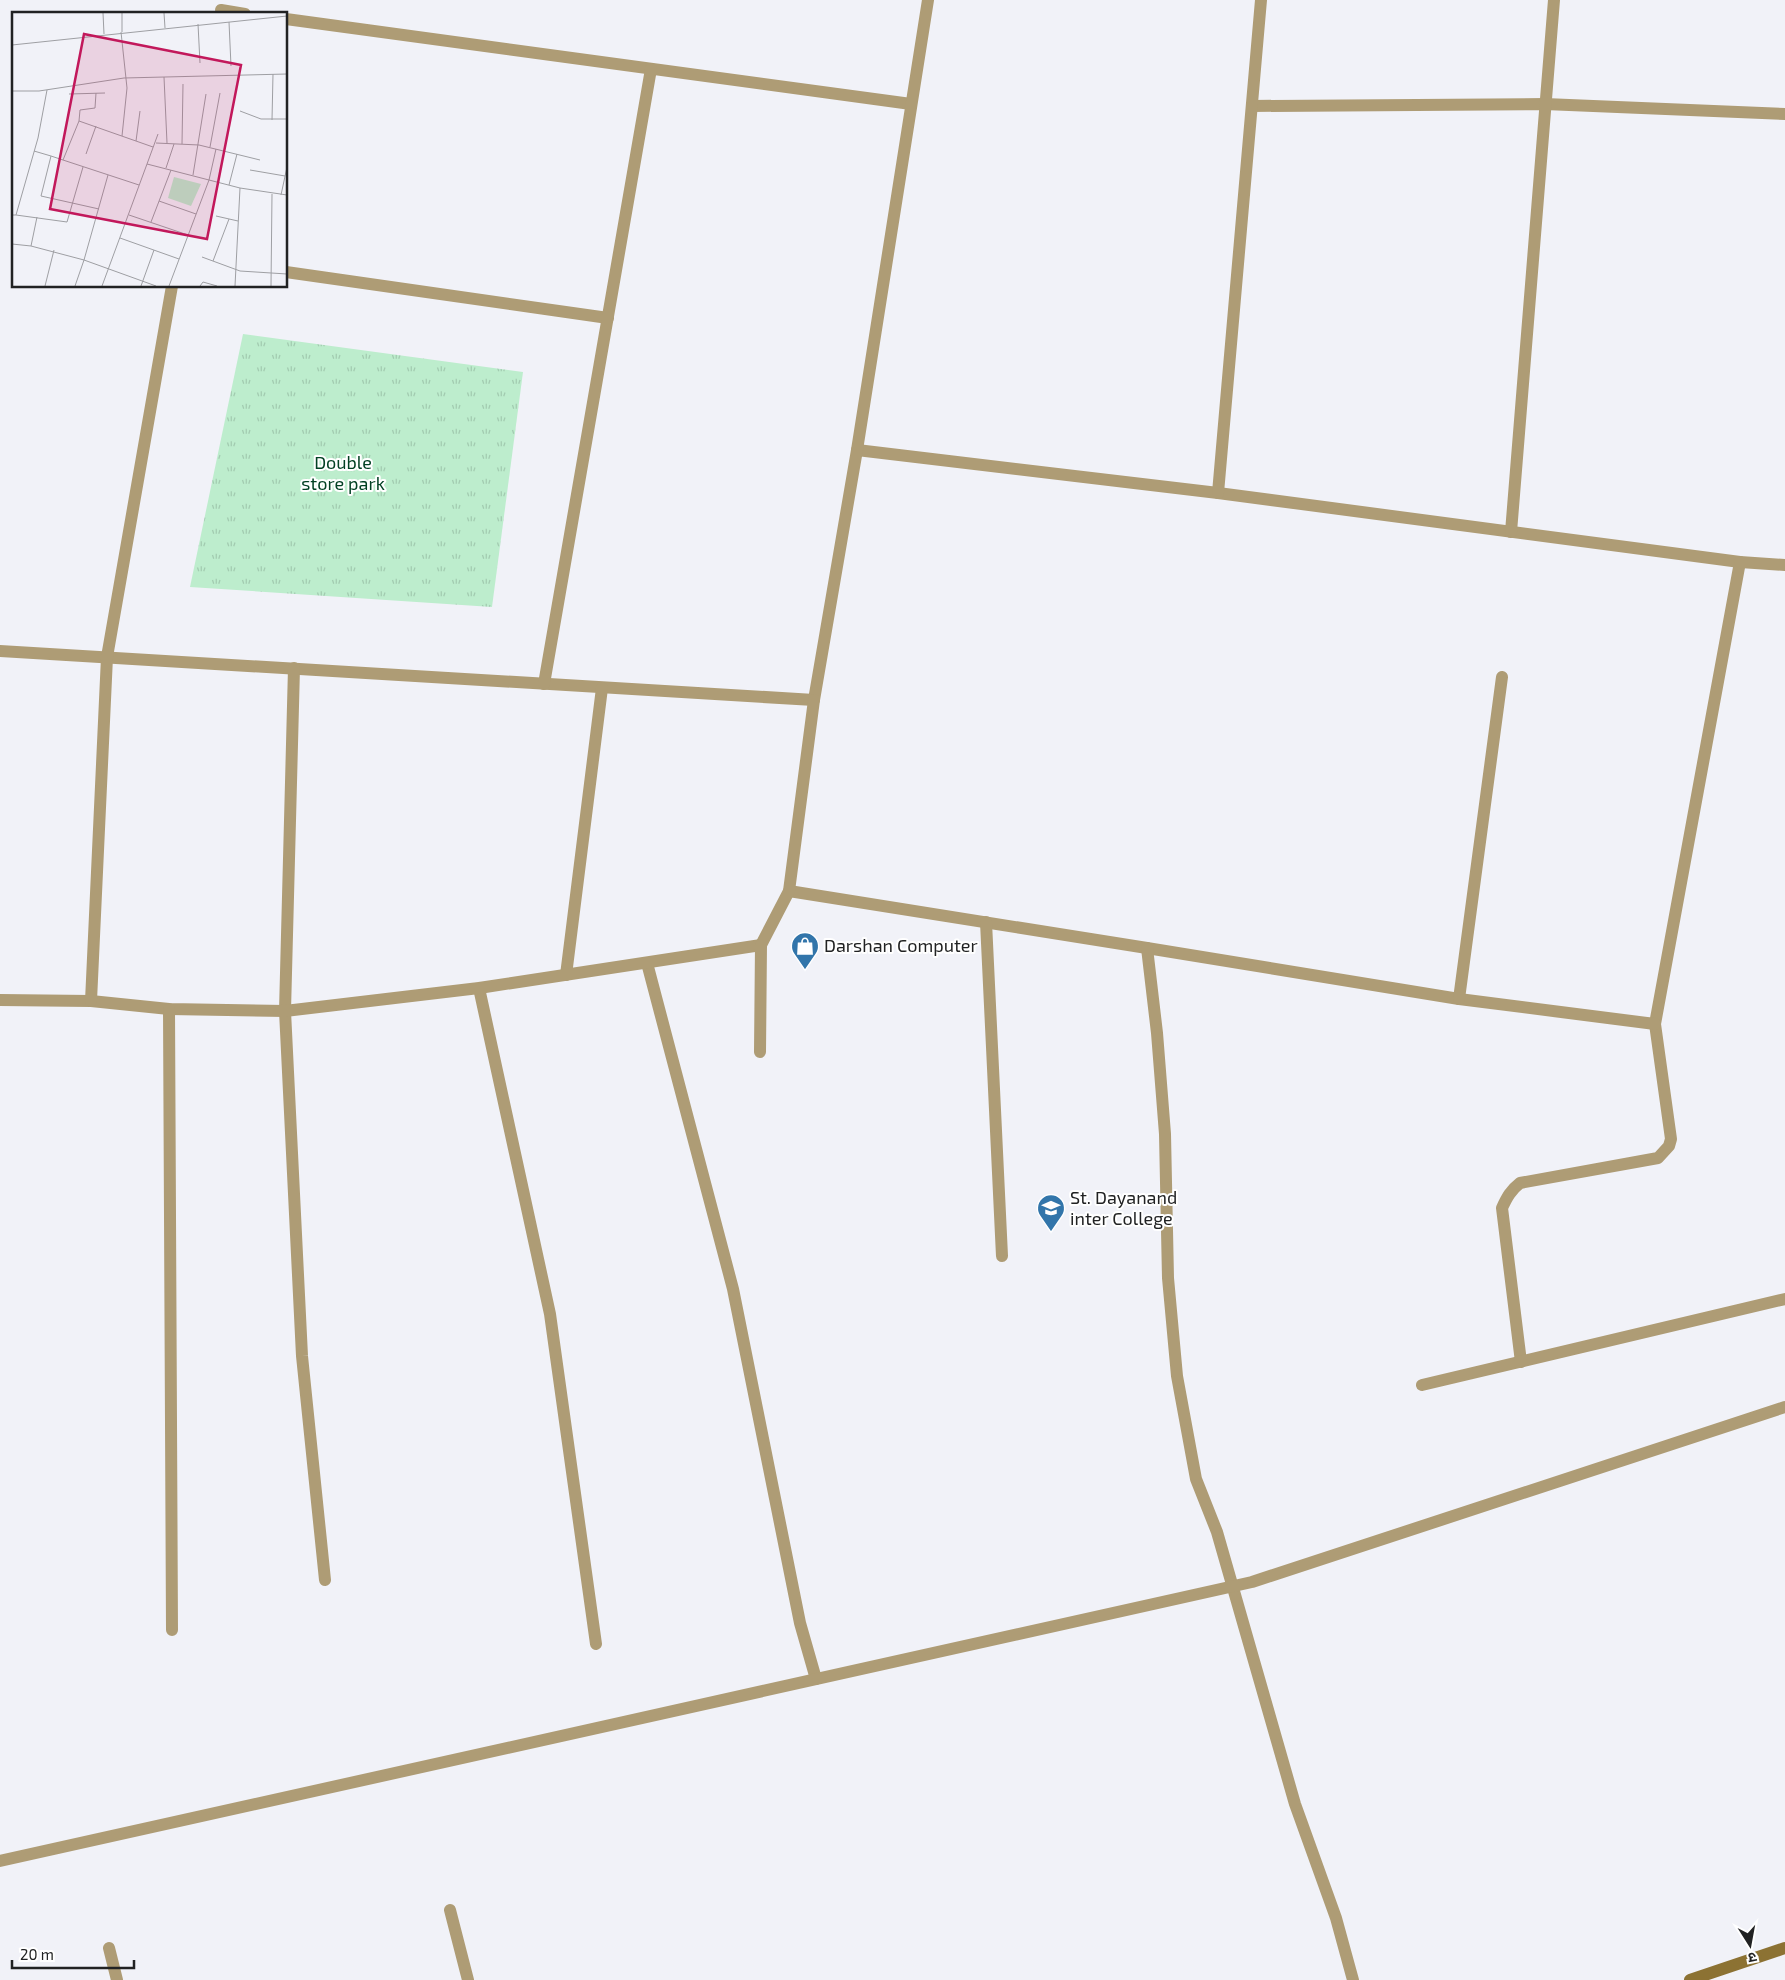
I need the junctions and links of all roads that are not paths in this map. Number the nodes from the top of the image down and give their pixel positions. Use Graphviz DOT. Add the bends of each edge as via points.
graph roads {
  1 [pos="928,0"];
  2 [pos="1261,0"];
  3 [pos="1554,0"];
  4 [pos="221,8"];
  5 [pos="237,12"];
  6 [pos="288,19"];
  7 [pos="651,69"];
  8 [pos="911,104"];
  9 [pos="1545,104"];
  10 [pos="1252,106"];
  11 [pos="1785,114"];
  12 [pos="288,272"];
  13 [pos="172,288"];
  14 [pos="608,318"];
  15 [pos="857,450"];
  16 [pos="1218,493"];
  17 [pos="1511,532"];
  18 [pos="1740,562"];
  19 [pos="1785,566"];
  20 [pos="0,650"];
  21 [pos="107,657"];
  22 [pos="294,668"];
  23 [pos="1502,677"];
  24 [pos="544,684"];
  25 [pos="602,688"];
  26 [pos="814,700"];
  27 [pos="789,892"];
  28 [pos="986,922"];
  29 [pos="761,945"];
  30 [pos="1147,948"];
  31 [pos="647,963"];
  32 [pos="566,976"];
  33 [pos="479,988"];
  34 [pos="1460,999"];
  35 [pos="0,1000"];
  36 [pos="92,1001"];
  37 [pos="169,1009"];
  38 [pos="285,1011"];
  39 [pos="1655,1024"];
  40 [pos="760,1052"];
  41 [pos="1002,1256"];
  42 [pos="1785,1299"];
  43 [pos="1521,1362"];
  44 [pos="1422,1385"];
  45 [pos="1785,1407"];
  46 [pos="324,1580"];
  47 [pos="1233,1586"];
  48 [pos="172,1630"];
  49 [pos="596,1644"];
  50 [pos="816,1679"];
  51 [pos="0,1861"];
  52 [pos="450,1910"];
  53 [pos="109,1948"];
  54 [pos="1785,1948"];
  55 [pos="117,1980"];
  56 [pos="468,1980"];
  57 [pos="1354,1980"];
  58 [pos="1690,1980"];
  1 -- 8 [label="street"];
  2 -- 10 [label="street"];
  3 -- 9 [label="street"];
  4 -- 5 [label="street"];
  6 -- 7 [label="street"];
  7 -- 8 [label="street"];
  7 -- 14 [label="street"];
  8 -- 15 [label="street"];
  9 -- 10 [label="street"];
  9 -- 11 [label="street"];
  9 -- 17 [label="street"];
  10 -- 16 [label="street"];
  12 -- 14 [label="street"];
  13 -- 21 [label="street"];
  14 -- 24 [label="street"];
  15 -- 16 [label="street"];
  15 -- 26 [label="street"];
  16 -- 17 [label="street"];
  17 -- 18 [label="street"];
  18 -- 19 [label="street"];
  18 -- 39 [label="street"];
  20 -- 21 [label="street"];
  21 -- 22 [label="street"];
  21 -- 36 [label="street"];
  22 -- 24 [label="street"];
  22 -- 38 [label="street"];
  23 -- 34 [label="street"];
  24 -- 25 [label="street"];
  25 -- 26 [label="street"];
  25 -- 32 [label="street"];
  26 -- 27 [label="street"];
  27 -- 28 [label="street"];
  27 -- 29 [label="street"];
  28 -- 30 [label="street"];
  28 -- 41 [label="street"];
  29 -- 31 [label="street"];
  29 -- 40 [label="street"];
  30 -- 34 [label="street"];
  30 -- 47 [label="street" via="1165,1134 1168,1278 1177,1376 1196,1479 1217,1532"];
  31 -- 32 [label="street"];
  31 -- 50 [label="street" via="733,1289 800,1623"];
  32 -- 33 [label="street"];
  33 -- 38 [label="street"];
  33 -- 49 [label="street" via="550,1314"];
  34 -- 39 [label="street"];
  35 -- 36 [label="street"];
  36 -- 37 [label="street"];
  37 -- 38 [label="street"];
  37 -- 48 [label="street"];
  38 -- 46 [label="street" via="302,1356"];
  39 -- 43 [label="street" via="1671,1139 1665,1151 1658,1158 1520,1183 1513,1188 1502,1208"];
  42 -- 43 [label="street"];
  43 -- 44 [label="street"];
  45 -- 47 [label="street"];
  47 -- 50 [label="street"];
  47 -- 57 [label="street" via="1295,1804 1336,1918"];
  50 -- 51 [label="street"];
  52 -- 56 [label="street"];
  53 -- 55 [label="street"];
  54 -- 58 [label="main road"];
}
